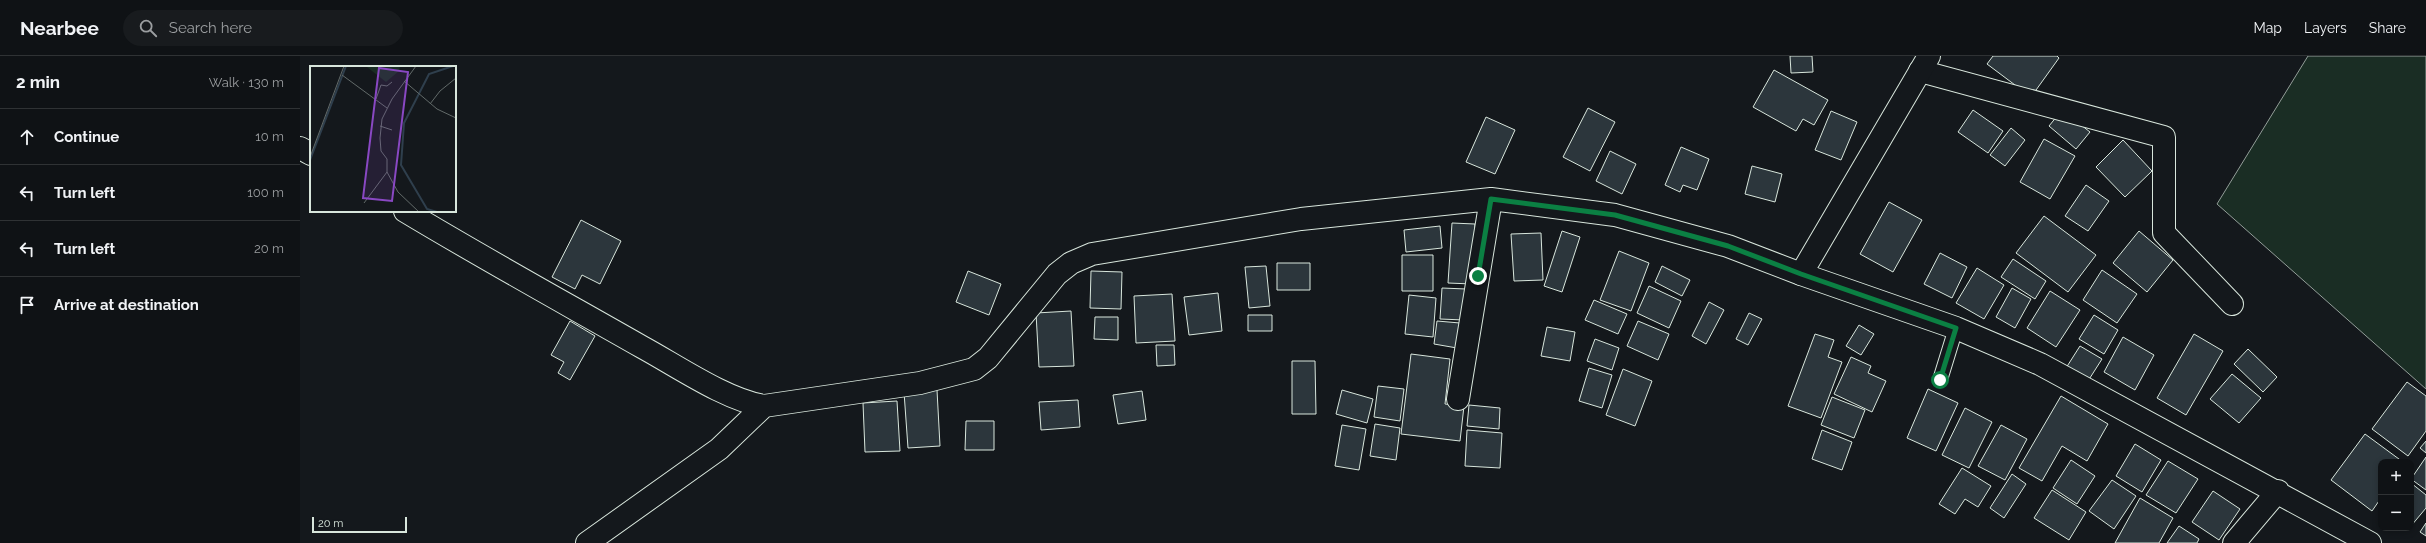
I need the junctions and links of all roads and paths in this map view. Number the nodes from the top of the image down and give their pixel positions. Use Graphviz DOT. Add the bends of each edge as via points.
graph roads {
  1 [pos="1925,63"];
  2 [pos="300,148"];
  3 [pos="310,153"];
  4 [pos="1491,199"];
  5 [pos="407,212"];
  6 [pos="1801,274"];
  7 [pos="2232,304"];
  8 [pos="1956,328"];
  9 [pos="1940,380"];
  10 [pos="1458,398"];
  11 [pos="764,406"];
  12 [pos="2278,491"];
  13 [pos="587,543"];
  14 [pos="2234,543"];
  15 [pos="2370,543"];
  1 -- 6 [label="street"];
  1 -- 7 [label="street" via="2164,137 2164,233"];
  2 -- 3 [label="street"];
  4 -- 6 [label="street" via="1615,215 1728,246"];
  4 -- 10 [label="street"];
  4 -- 11 [label="street" via="1301,219 1092,254 1071,263 1057,274 988,358 974,369 920,382"];
  5 -- 11 [label="street" via="688,373 747,403"];
  6 -- 8 [label="street"];
  8 -- 9 [label="lane"];
  8 -- 12 [label="street" via="2040,364"];
  11 -- 13 [label="street" via="719,449"];
  12 -- 14 [label="street"];
  12 -- 15 [label="street"];
}
